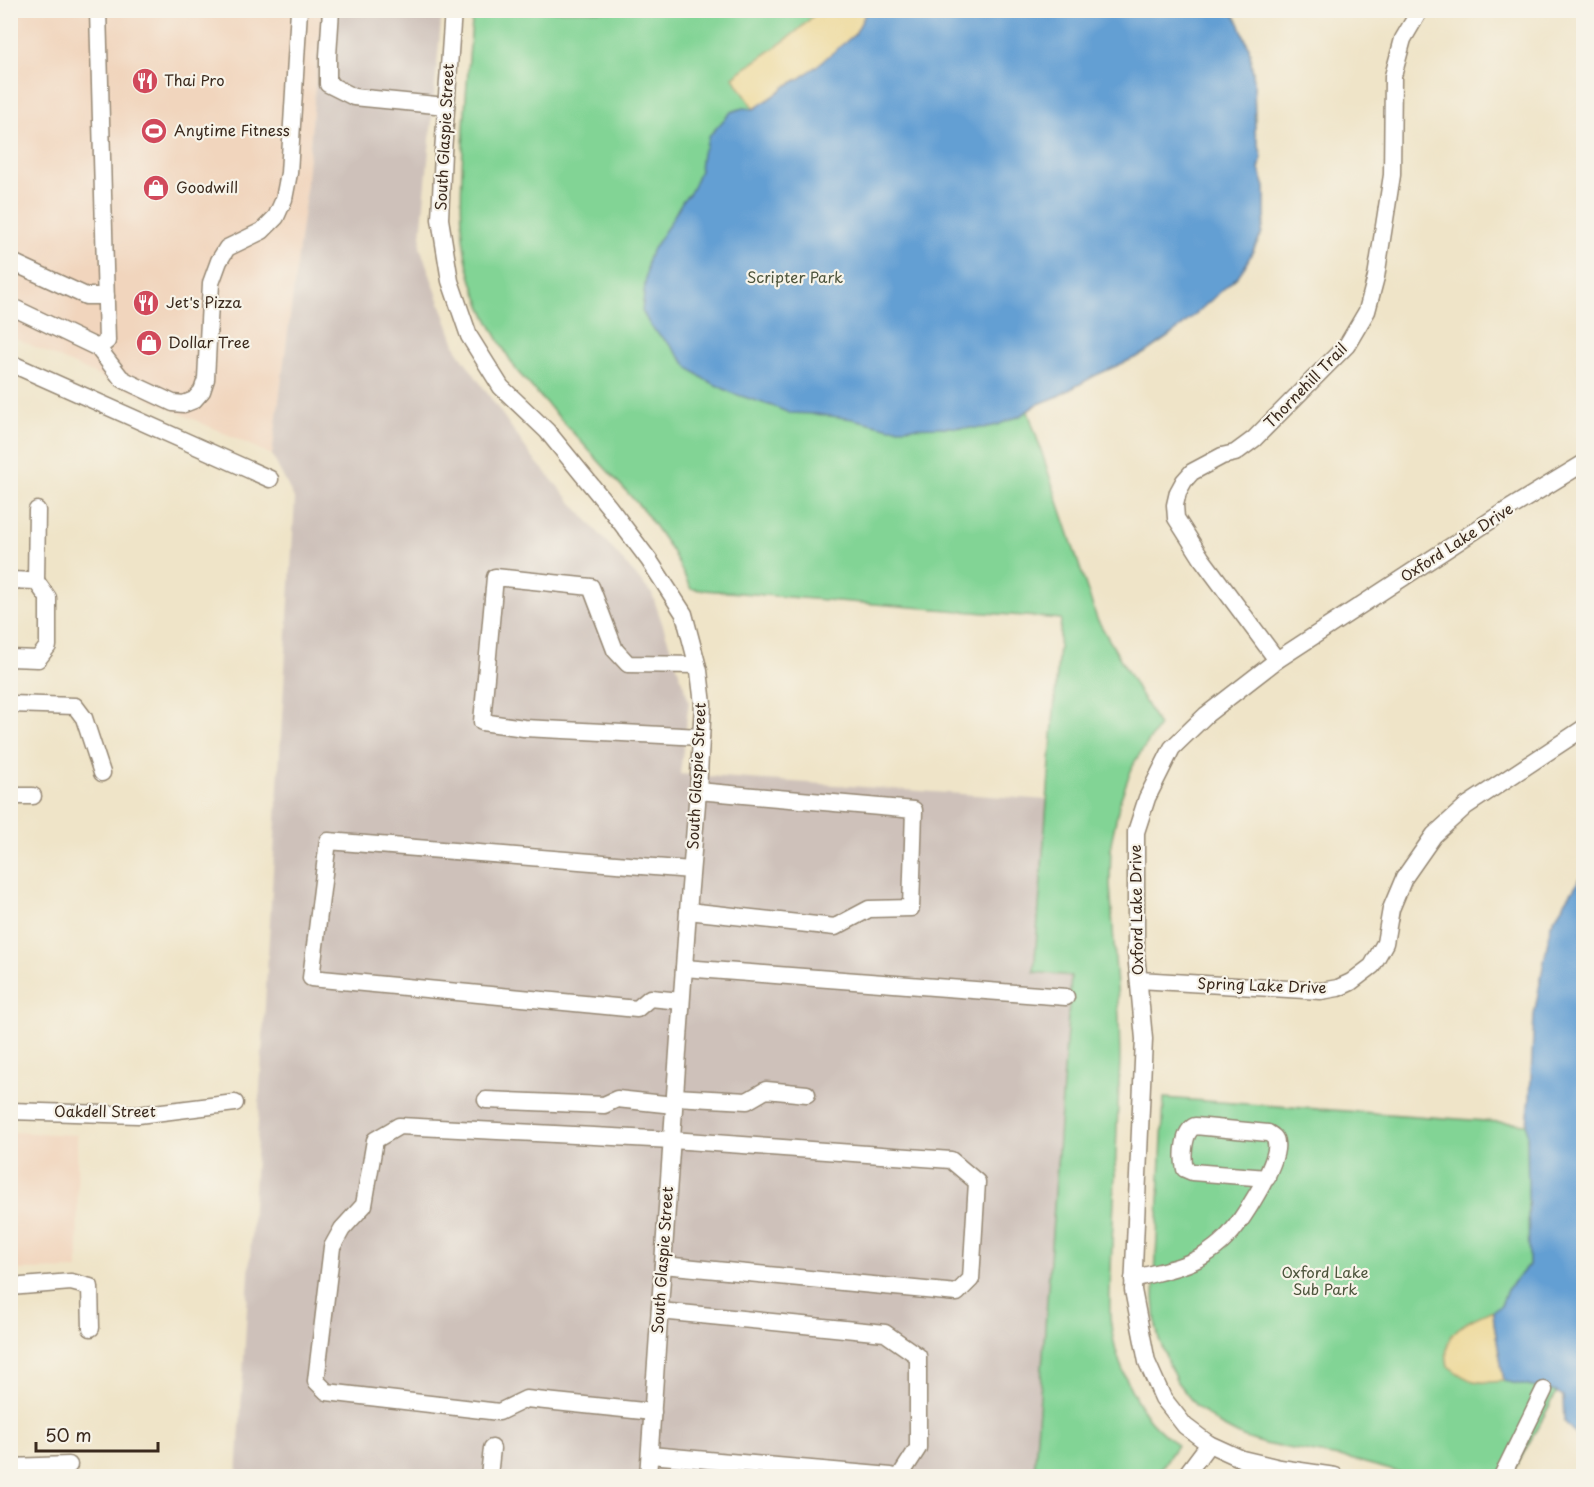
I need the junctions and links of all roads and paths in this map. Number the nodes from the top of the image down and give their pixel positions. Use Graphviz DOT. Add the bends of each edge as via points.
graph roads {
  1 [pos="98,10"];
  2 [pos="299,10"];
  3 [pos="331,10"];
  4 [pos="453,10"];
  5 [pos="1420,10"];
  6 [pos="446,106"];
  7 [pos="10,261"];
  8 [pos="106,296"];
  9 [pos="10,306"];
  10 [pos="98,348"];
  11 [pos="10,363"];
  12 [pos="1582,467"];
  13 [pos="270,479"];
  14 [pos="37,510"];
  15 [pos="10,580"];
  16 [pos="36,581"];
  17 [pos="10,658"];
  18 [pos="1277,660"];
  19 [pos="697,665"];
  20 [pos="10,704"];
  21 [pos="1584,728"];
  22 [pos="701,736"];
  23 [pos="102,772"];
  24 [pos="698,791"];
  25 [pos="10,796"];
  26 [pos="33,796"];
  27 [pos="691,870"];
  28 [pos="688,910"];
  29 [pos="684,968"];
  30 [pos="1139,980"];
  31 [pos="1066,997"];
  32 [pos="681,1001"];
  33 [pos="807,1094"];
  34 [pos="486,1100"];
  35 [pos="674,1101"];
  36 [pos="235,1103"];
  37 [pos="10,1111"];
  38 [pos="672,1140"];
  39 [pos="1267,1178"];
  40 [pos="663,1265"];
  41 [pos="1133,1279"];
  42 [pos="10,1287"];
  43 [pos="660,1311"];
  44 [pos="91,1328"];
  45 [pos="1544,1390"];
  46 [pos="653,1412"];
  47 [pos="1209,1444"];
  48 [pos="492,1448"];
  49 [pos="650,1455"];
  50 [pos="69,1465"];
  51 [pos="10,1467"];
  52 [pos="489,1476"];
  53 [pos="648,1476"];
  54 [pos="891,1476"];
  55 [pos="900,1476"];
  56 [pos="1185,1476"];
  57 [pos="1335,1476"];
  58 [pos="1502,1476"];
  1 -- 8 [label="street"];
  2 -- 10 [label="street" via="284,199 276,217 262,231 227,248 219,261 211,283 202,391 194,400 172,403 122,378"];
  3 -- 6 [label="street" via="328,84 354,97"];
  4 -- 6 [label="street, South Glaspie Street"];
  5 -- 18 [label="street, Thornehill Trail" via="1402,39 1393,76 1392,175 1367,311 1347,345 1254,439 1235,453 1192,472 1175,505 1176,518"];
  6 -- 19 [label="street, South Glaspie Street" via="440,219 450,281 469,336 501,387 547,431 649,560 684,614"];
  7 -- 8 [label="street" via="86,296"];
  8 -- 10 [label="street" via="107,341"];
  9 -- 10 [label="street"];
  11 -- 13 [label="street"];
  12 -- 18 [label="street, Oxford Lake Drive" via="1502,513"];
  14 -- 16 [label="street"];
  15 -- 16 [label="street"];
  16 -- 17 [label="street" via="48,598 48,646 38,659"];
  18 -- 30 [label="street, Oxford Lake Drive" via="1206,715 1172,748 1147,798 1136,832"];
  19 -- 22 [label="street, South Glaspie Street" via="703,704"];
  19 -- 22 [label="street" via="628,664 615,650 591,587 495,577 482,723"];
  20 -- 23 [label="street" via="75,706 84,718"];
  21 -- 30 [label="street, Spring Lake Drive" via="1466,806 1434,835 1404,878 1391,909 1385,944 1372,966 1351,982 1321,991"];
  22 -- 24 [label="street, South Glaspie Street"];
  24 -- 27 [label="street, South Glaspie Street"];
  24 -- 28 [label="street" via="914,810 911,908 869,909 835,927"];
  25 -- 26 [label="street"];
  27 -- 28 [label="street, South Glaspie Street"];
  27 -- 32 [label="street" via="328,841 311,978 637,1009 650,998"];
  28 -- 29 [label="street, South Glaspie Street"];
  29 -- 31 [label="street"];
  29 -- 32 [label="street, South Glaspie Street"];
  30 -- 41 [label="street, Oxford Lake Drive" via="1144,1050"];
  32 -- 35 [label="street, South Glaspie Street"];
  33 -- 35 [label="street" via="766,1090 747,1101"];
  34 -- 35 [label="street" via="604,1105 617,1100"];
  35 -- 38 [label="street, South Glaspie Street"];
  36 -- 37 [label="street, Oakdell Street" via="138,1115"];
  38 -- 40 [label="street, South Glaspie Street"];
  38 -- 40 [label="street" via="951,1160 977,1182 973,1258 971,1279 957,1293"];
  38 -- 46 [label="street" via="399,1126 375,1140 364,1205 332,1247 316,1381 327,1392 499,1412 526,1399"];
  39 -- 39 [label="street" via="1185,1169 1186,1134 1195,1126 1268,1133 1275,1137 1277,1145"];
  39 -- 41 [label="street" via="1225,1240 1190,1263"];
  40 -- 43 [label="street, South Glaspie Street"];
  41 -- 47 [label="street, Oxford Lake Drive" via="1147,1362 1163,1398 1185,1426"];
  42 -- 44 [label="street" via="71,1282 90,1287"];
  43 -- 46 [label="street, South Glaspie Street"];
  43 -- 55 [label="street" via="885,1333 918,1356 918,1448"];
  45 -- 58 [label="street"];
  46 -- 49 [label="street, South Glaspie Street"];
  47 -- 56 [label="street"];
  47 -- 57 [label="street, Oxford Lake Drive" via="1242,1459"];
  48 -- 52 [label="street"];
  49 -- 53 [label="street, South Glaspie Street"];
  49 -- 54 [label="street"];
  50 -- 51 [label="street"];
}
